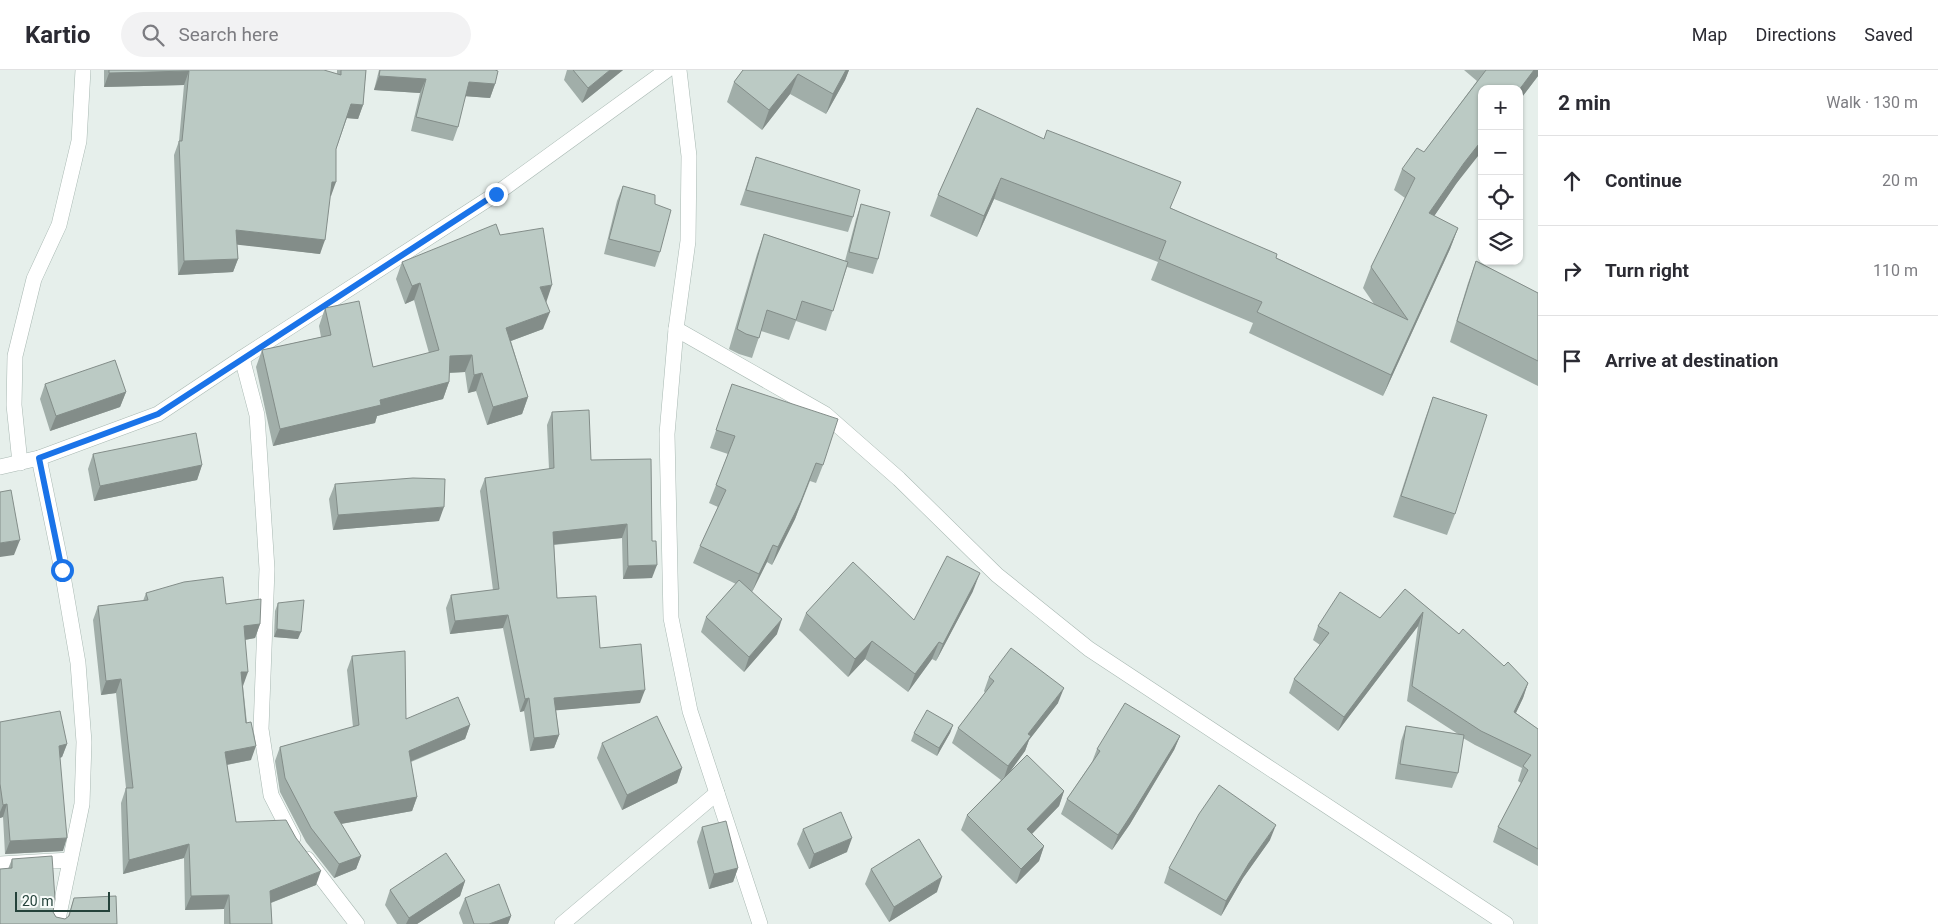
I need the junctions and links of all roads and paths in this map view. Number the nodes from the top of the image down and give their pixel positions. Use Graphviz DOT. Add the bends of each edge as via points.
graph roads {
  1 [pos="83,70"];
  2 [pos="667,70"];
  3 [pos="679,70"];
  4 [pos="676,330"];
  5 [pos="242,358"];
  6 [pos="39,458"];
  7 [pos="20,463"];
  8 [pos="0,468"];
  9 [pos="717,793"];
  10 [pos="70,860"];
  11 [pos="0,864"];
  12 [pos="57,924"];
  13 [pos="357,924"];
  14 [pos="562,924"];
  15 [pos="760,924"];
  16 [pos="1506,924"];
  1 -- 7 [label="street" via="78,141 59,225 34,279 15,356 14,405"];
  2 -- 5 [label="street" via="496,194"];
  3 -- 4 [label="street" via="689,156 688,241"];
  4 -- 9 [label="street" via="667,434 671,618 690,712"];
  4 -- 16 [label="street" via="825,414 899,479 997,575 1089,649"];
  5 -- 6 [label="street" via="158,414"];
  5 -- 13 [label="street" via="257,415 267,569 261,729 271,795 298,847"];
  6 -- 7 [label="street"];
  6 -- 10 [label="street" via="78,662 84,742 82,804"];
  7 -- 8 [label="street"];
  9 -- 14 [label="street"];
  9 -- 15 [label="street"];
  10 -- 11 [label="street"];
  10 -- 12 [label="street"];
}
